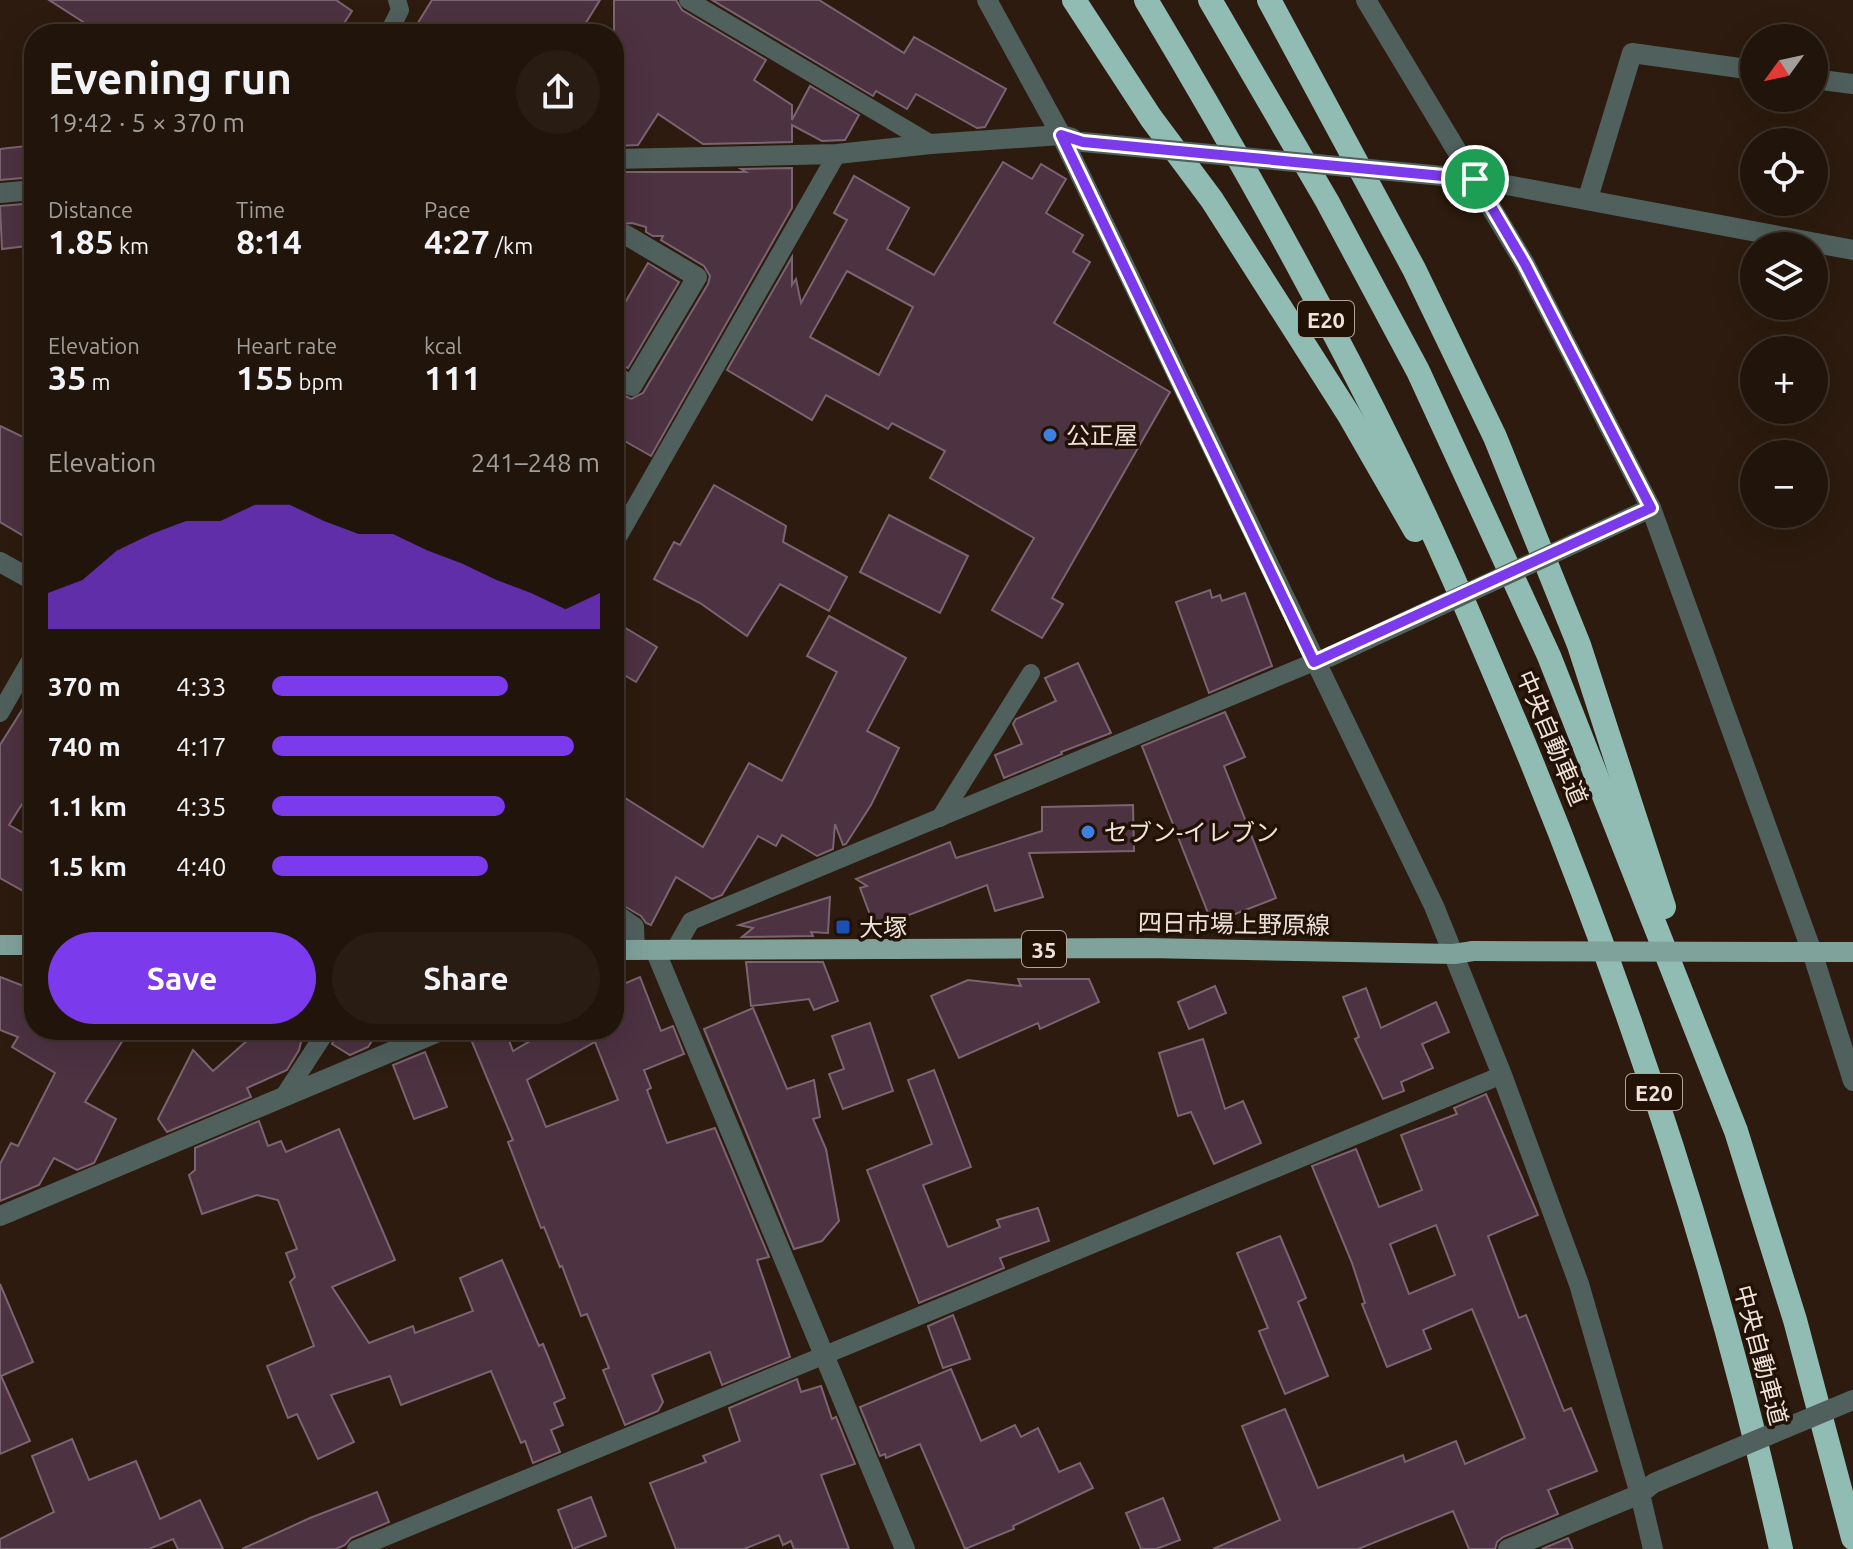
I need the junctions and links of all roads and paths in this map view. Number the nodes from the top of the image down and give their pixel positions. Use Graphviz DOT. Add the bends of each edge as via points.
graph roads {
  1 [pos="397,0"];
  2 [pos="688,0"];
  3 [pos="987,0"];
  4 [pos="1074,0"];
  5 [pos="1146,0"];
  6 [pos="1210,0"];
  7 [pos="1269,0"];
  8 [pos="1366,0"];
  9 [pos="393,24"];
  10 [pos="1740,68"];
  11 [pos="1828,81"];
  12 [pos="1853,84"];
  13 [pos="1061,135"];
  14 [pos="931,144"];
  15 [pos="837,154"];
  16 [pos="624,159"];
  17 [pos="1475,179"];
  18 [pos="24,191"];
  19 [pos="0,193"];
  20 [pos="1588,198"];
  21 [pos="624,236"];
  22 [pos="1853,250"];
  23 [pos="624,381"];
  24 [pos="1651,508"];
  25 [pos="624,527"];
  26 [pos="0,562"];
  27 [pos="24,575"];
  28 [pos="1485,650"];
  29 [pos="1321,660"];
  30 [pos="24,671"];
  31 [pos="1031,673"];
  32 [pos="0,713"];
  33 [pos="940,818"];
  34 [pos="624,920"];
  35 [pos="0,945"];
  36 [pos="24,945"];
  37 [pos="624,950"];
  38 [pos="655,950"];
  39 [pos="1812,952"];
  40 [pos="1853,952"];
  41 [pos="1463,953"];
  42 [pos="320,1040"];
  43 [pos="419,1040"];
  44 [pos="1502,1075"];
  45 [pos="1853,1081"];
  46 [pos="284,1096"];
  47 [pos="1736,1131"];
  48 [pos="0,1216"];
  49 [pos="823,1354"];
  50 [pos="1853,1400"];
  51 [pos="1647,1488"];
  52 [pos="1853,1538"];
  53 [pos="356,1549"];
  54 [pos="905,1549"];
  55 [pos="1508,1549"];
  56 [pos="1653,1549"];
  57 [pos="1781,1549"];
  1 -- 9 [label="lane" via="400,10"];
  2 -- 14 [label="lane"];
  3 -- 13 [label="street"];
  4 -- 28 [label="highway" via="1212,200 1349,415"];
  5 -- 28 [label="highway, 中央自動車道 / E20" via="1303,274 1399,460"];
  6 -- 47 [label="highway, 中央自動車道 / E20" via="1327,201 1454,447 1549,656"];
  7 -- 47 [label="highway" via="1414,269 1495,437 1579,645"];
  8 -- 17 [label="street"];
  10 -- 20 [label="street" via="1632,53"];
  11 -- 12 [label="street"];
  13 -- 14 [label="street"];
  13 -- 17 [label="street, bridge" via="1083,142"];
  13 -- 29 [label="street"];
  14 -- 15 [label="street"];
  15 -- 16 [label="street"];
  15 -- 25 [label="lane"];
  17 -- 20 [label="street"];
  17 -- 24 [label="street" via="1532,277"];
  18 -- 19 [label="street"];
  20 -- 22 [label="street"];
  21 -- 23 [label="street" via="697,277 632,386"];
  24 -- 29 [label="street, bridge"];
  24 -- 39 [label="street"];
  26 -- 27 [label="street"];
  28 -- 57 [label="highway, 中央自動車道 / E20" via="1564,842 1650,1077 1719,1304"];
  29 -- 33 [label="lane"];
  29 -- 41 [label="street" via="1434,906"];
  30 -- 32 [label="lane"];
  31 -- 33 [label="lane"];
  33 -- 38 [label="lane" via="691,921"];
  34 -- 38 [label="street"];
  35 -- 36 [label="main road"];
  37 -- 38 [label="main road, 四日市場上野原線 / 35"];
  38 -- 41 [label="main road, 四日市場上野原線 / 35"];
  38 -- 49 [label="street"];
  39 -- 40 [label="main road, 四日市場上野原線 / 35"];
  39 -- 41 [label="main road, 四日市場上野原線 / 35, bridge"];
  39 -- 45 [label="street"];
  41 -- 44 [label="street"];
  42 -- 46 [label="lane"];
  43 -- 46 [label="street"];
  44 -- 49 [label="lane"];
  44 -- 51 [label="street"];
  46 -- 48 [label="street"];
  47 -- 52 [label="highway, 中央自動車道 / E20" via="1795,1320"];
  49 -- 53 [label="lane"];
  49 -- 54 [label="street"];
  50 -- 51 [label="street, bridge"];
  51 -- 55 [label="street"];
  51 -- 56 [label="street"];
}
